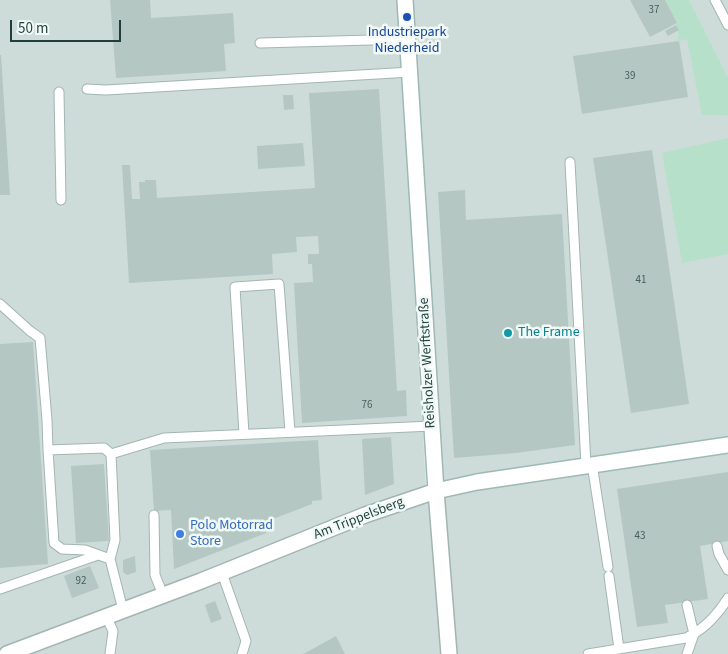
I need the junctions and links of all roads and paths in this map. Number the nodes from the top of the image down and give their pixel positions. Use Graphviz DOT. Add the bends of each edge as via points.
graph roads {
  1 [pos="406,0"];
  2 [pos="715,0"];
  3 [pos="728,25"];
  4 [pos="408,39"];
  5 [pos="260,43"];
  6 [pos="411,72"];
  7 [pos="86,90"];
  8 [pos="59,92"];
  9 [pos="570,162"];
  10 [pos="61,200"];
  11 [pos="0,304"];
  12 [pos="432,426"];
  13 [pos="290,432"];
  14 [pos="244,434"];
  15 [pos="728,445"];
  16 [pos="48,450"];
  17 [pos="111,454"];
  18 [pos="589,465"];
  19 [pos="436,491"];
  20 [pos="154,515"];
  21 [pos="717,546"];
  22 [pos="98,555"];
  23 [pos="110,559"];
  24 [pos="728,570"];
  25 [pos="222,573"];
  26 [pos="0,590"];
  27 [pos="164,595"];
  28 [pos="728,598"];
  29 [pos="687,605"];
  30 [pos="124,610"];
  31 [pos="106,616"];
  32 [pos="694,634"];
  33 [pos="619,649"];
  34 [pos="7,654"];
  35 [pos="110,654"];
  36 [pos="242,654"];
  37 [pos="449,654"];
  38 [pos="588,654"];
  39 [pos="687,654"];
  1 -- 4 [label="street, Reisholzer Werftstraße"];
  2 -- 3 [label="lane"];
  4 -- 5 [label="lane"];
  4 -- 6 [label="street, Reisholzer Werftstraße"];
  6 -- 7 [label="lane"];
  6 -- 12 [label="street, Reisholzer Werftstraße"];
  8 -- 10 [label="lane"];
  9 -- 18 [label="lane"];
  11 -- 16 [label="lane" via="40,338"];
  12 -- 13 [label="lane"];
  12 -- 19 [label="street, Reisholzer Werftstraße"];
  13 -- 14 [label="lane"];
  13 -- 14 [label="lane" via="279,284 234,287"];
  14 -- 17 [label="lane" via="164,438"];
  15 -- 18 [label="street, Am Trippelsberg"];
  16 -- 17 [label="lane" via="104,448"];
  16 -- 22 [label="lane" via="54,543 62,550 85,550"];
  17 -- 23 [label="lane" via="115,540"];
  18 -- 19 [label="street, Am Trippelsberg"];
  18 -- 33 [label="lane" via="609,572"];
  19 -- 25 [label="street, Am Trippelsberg" via="365,515"];
  19 -- 37 [label="street, Reisholzer Werftstraße"];
  20 -- 27 [label="lane" via="155,575"];
  21 -- 24 [label="lane"];
  22 -- 23 [label="lane"];
  22 -- 26 [label="lane"];
  23 -- 30 [label="lane"];
  25 -- 27 [label="street, Am Trippelsberg"];
  25 -- 36 [label="lane" via="246,641"];
  27 -- 30 [label="street, Am Trippelsberg"];
  28 -- 32 [label="lane"];
  29 -- 32 [label="lane"];
  30 -- 31 [label="street, Am Trippelsberg"];
  31 -- 34 [label="street, Am Trippelsberg"];
  31 -- 35 [label="lane" via="113,631"];
  32 -- 33 [label="lane" via="678,640"];
  32 -- 39 [label="lane"];
  33 -- 38 [label="lane"];
}
